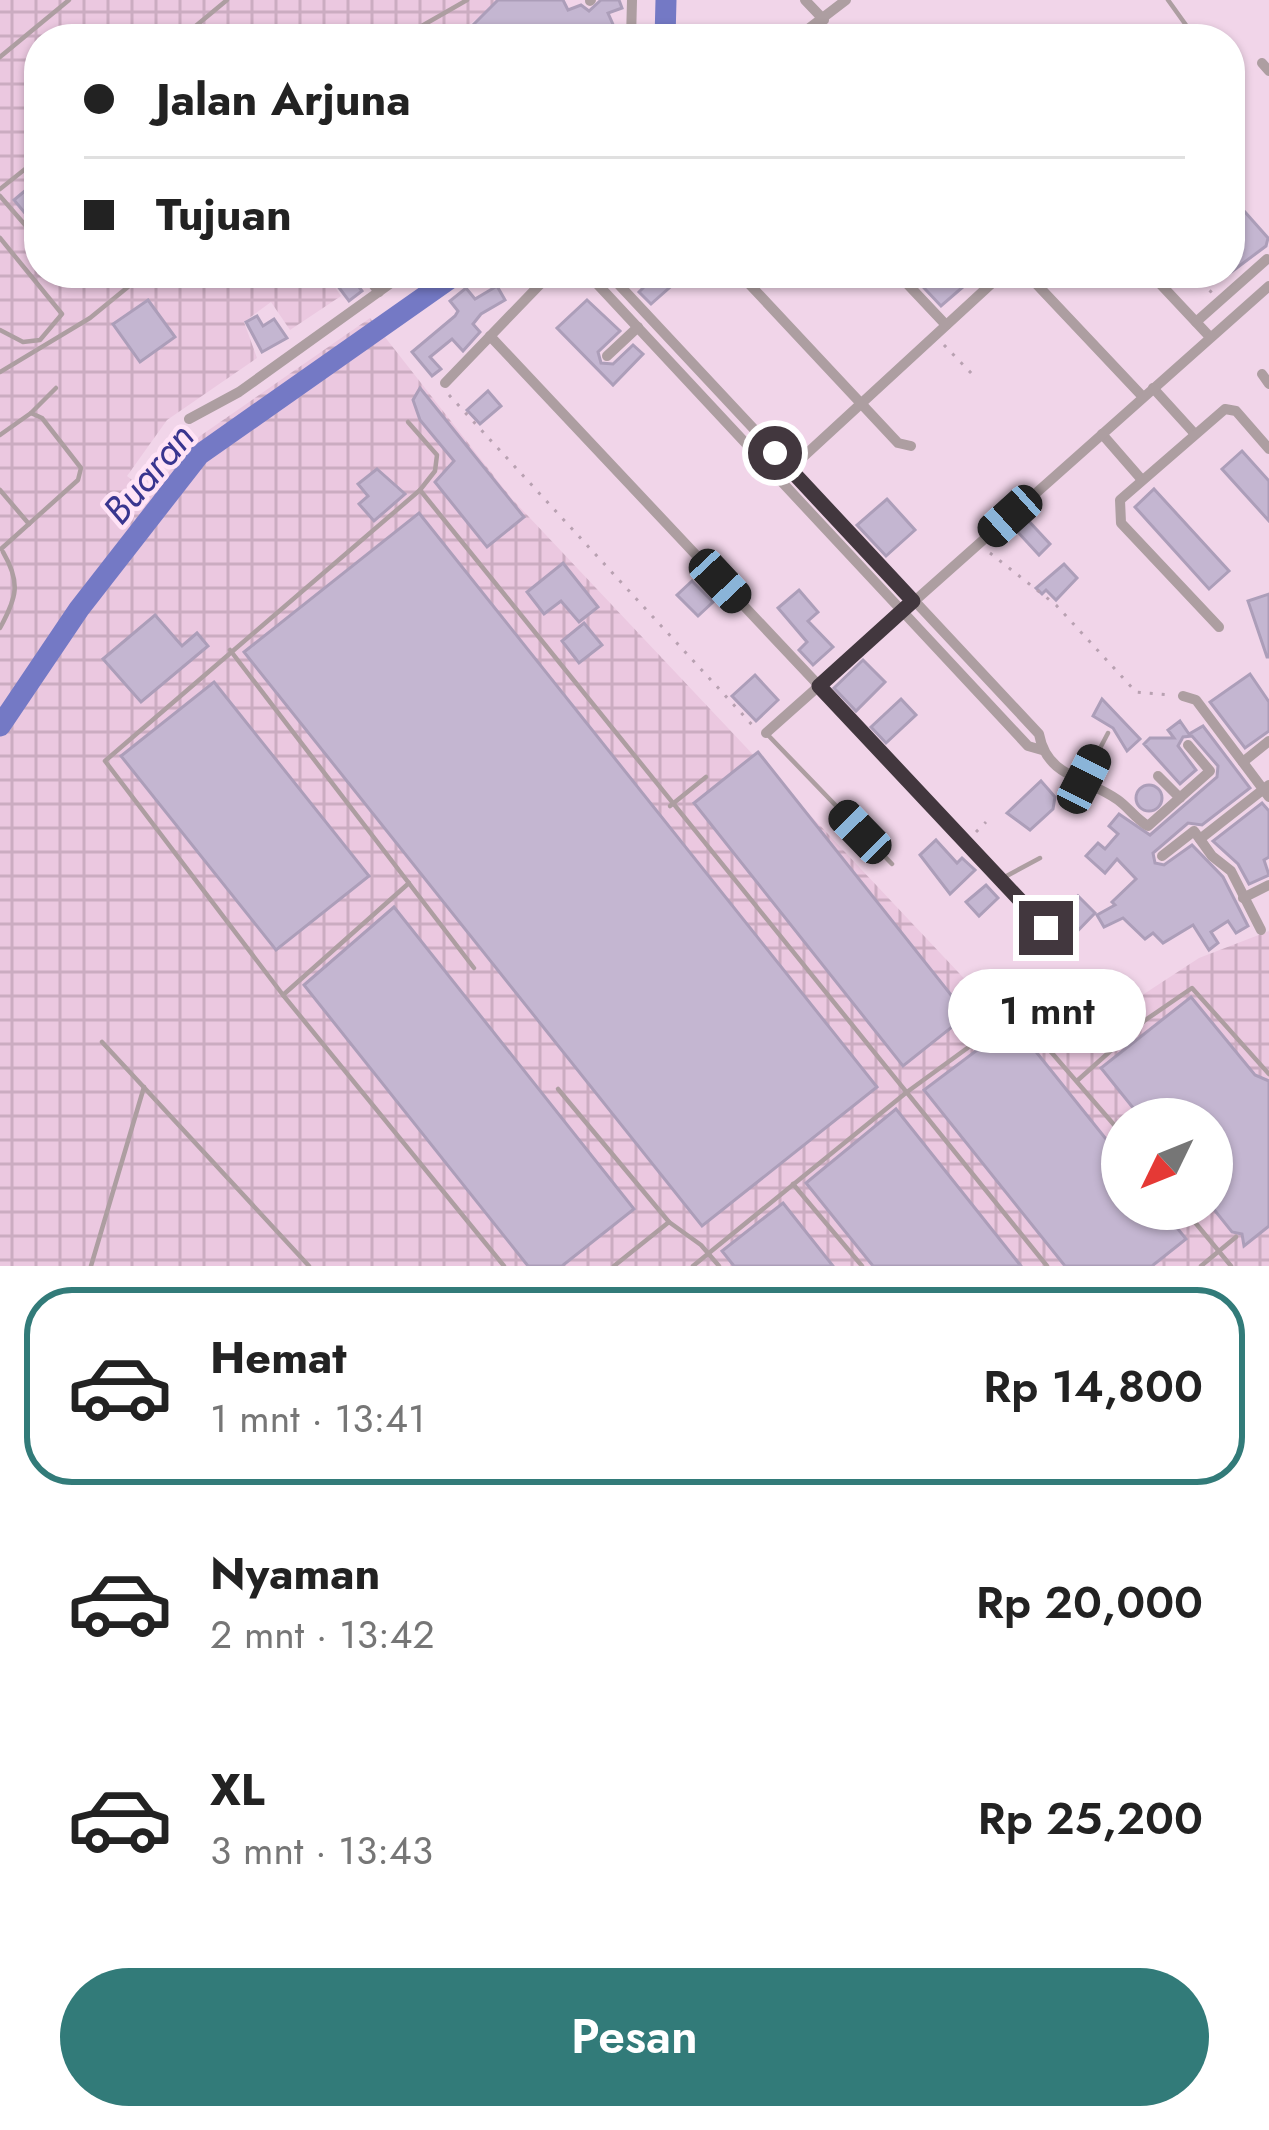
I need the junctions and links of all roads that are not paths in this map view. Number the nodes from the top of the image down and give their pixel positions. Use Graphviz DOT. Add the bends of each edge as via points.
graph roads {
  1 [pos="227,0"];
  2 [pos="467,0"];
  3 [pos="846,0"];
  4 [pos="67,1"];
  5 [pos="39,24"];
  6 [pos="198,24"];
  7 [pos="425,24"];
  8 [pos="820,24"];
  9 [pos="24,37"];
  10 [pos="0,57"];
  11 [pos="24,171"];
  12 [pos="0,192"];
  13 [pos="24,222"];
  14 [pos="0,238"];
  15 [pos="24,267"];
  16 [pos="1269,286"];
  17 [pos="41,288"];
  18 [pos="127,288"];
  19 [pos="376,288"];
  20 [pos="385,288"];
  21 [pos="536,288"];
  22 [pos="601,288"];
  23 [pos="622,288"];
  24 [pos="753,288"];
  25 [pos="911,288"];
  26 [pos="987,288"];
  27 [pos="1041,288"];
  28 [pos="1164,288"];
  29 [pos="1234,288"];
  30 [pos="379,292"];
  31 [pos="1196,322"];
  32 [pos="946,325"];
  33 [pos="638,327"];
  34 [pos="0,330"];
  35 [pos="490,336"];
  36 [pos="1210,337"];
  37 [pos="607,356"];
  38 [pos="689,360"];
  39 [pos="678,370"];
  40 [pos="0,372"];
  41 [pos="446,383"];
  42 [pos="56,388"];
  43 [pos="1148,392"];
  44 [pos="726,400"];
  45 [pos="860,404"];
  46 [pos="715,410"];
  47 [pos="31,413"];
  48 [pos="190,419"];
  49 [pos="408,422"];
  50 [pos="1194,433"];
  51 [pos="1102,434"];
  52 [pos="0,435"];
  53 [pos="911,446"];
  54 [pos="1269,448"];
  55 [pos="775,453"];
  56 [pos="764,463"];
  57 [pos="790,469"];
  58 [pos="1142,480"];
  59 [pos="0,490"];
  60 [pos="420,490"];
  61 [pos="840,523"];
  62 [pos="29,524"];
  63 [pos="829,532"];
  64 [pos="1,549"];
  65 [pos="913,601"];
  66 [pos="902,611"];
  67 [pos="1219,627"];
  68 [pos="0,628"];
  69 [pos="230,650"];
  70 [pos="960,650"];
  71 [pos="948,662"];
  72 [pos="819,686"];
  73 [pos="1183,697"];
  74 [pos="766,733"];
  75 [pos="1108,733"];
  76 [pos="1269,741"];
  77 [pos="1188,745"];
  78 [pos="1042,750"];
  79 [pos="1243,762"];
  80 [pos="1158,776"];
  81 [pos="706,777"];
  82 [pos="1084,779"];
  83 [pos="1267,790"];
  84 [pos="1180,798"];
  85 [pos="670,806"];
  86 [pos="1200,839"];
  87 [pos="1162,856"];
  88 [pos="1040,858"];
  89 [pos="892,864"];
  90 [pos="1001,879"];
  91 [pos="410,882"];
  92 [pos="1269,885"];
  93 [pos="1243,898"];
  94 [pos="1046,928"];
  95 [pos="1261,929"];
  96 [pos="474,968"];
  97 [pos="283,994"];
  98 [pos="102,1042"];
  99 [pos="1269,1074"];
  100 [pos="1078,1080"];
  101 [pos="144,1087"];
  102 [pos="558,1089"];
  103 [pos="907,1092"];
  104 [pos="1101,1108"];
  105 [pos="794,1184"];
  106 [pos="669,1222"];
  107 [pos="1201,1230"];
  108 [pos="1235,1237"];
  109 [pos="1218,1251"];
  110 [pos="709,1254"];
  111 [pos="91,1266"];
  112 [pos="310,1266"];
  113 [pos="505,1266"];
  114 [pos="614,1266"];
  115 [pos="693,1266"];
  116 [pos="718,1266"];
  117 [pos="862,1266"];
  118 [pos="1047,1266"];
  119 [pos="1201,1266"];
  120 [pos="1231,1266"];
  1 -- 6 [label="lane"];
  2 -- 7 [label="lane"];
  3 -- 8 [label="street"];
  4 -- 5 [label="lane"];
  9 -- 10 [label="lane"];
  11 -- 12 [label="lane"];
  12 -- 13 [label="lane"];
  14 -- 15 [label="lane"];
  16 -- 36 [label="street"];
  17 -- 34 [label="lane" via="62,314 40,340 22,342"];
  18 -- 40 [label="lane"];
  19 -- 30 [label="street"];
  20 -- 30 [label="street"];
  21 -- 35 [label="street"];
  22 -- 33 [label="street"];
  23 -- 38 [label="street"];
  24 -- 45 [label="street"];
  25 -- 32 [label="street"];
  26 -- 32 [label="street"];
  27 -- 43 [label="street"];
  28 -- 31 [label="street"];
  29 -- 31 [label="street"];
  30 -- 48 [label="street"];
  31 -- 36 [label="street"];
  32 -- 45 [label="street"];
  33 -- 37 [label="street"];
  33 -- 39 [label="street"];
  35 -- 41 [label="street"];
  35 -- 72 [label="street"];
  36 -- 43 [label="street"];
  38 -- 39 [label="street"];
  38 -- 44 [label="street"];
  39 -- 46 [label="street"];
  42 -- 47 [label="lane"];
  43 -- 50 [label="street"];
  43 -- 51 [label="street"];
  44 -- 46 [label="street"];
  44 -- 55 [label="street"];
  45 -- 53 [label="street"];
  45 -- 57 [label="street"];
  46 -- 56 [label="street"];
  47 -- 52 [label="lane"];
  47 -- 62 [label="lane" via="81,468"];
  49 -- 60 [label="lane" via="437,455"];
  50 -- 54 [label="street" via="1225,409 1236,411"];
  50 -- 58 [label="street"];
  51 -- 58 [label="street"];
  51 -- 65 [label="street"];
  55 -- 56 [label="street"];
  55 -- 57 [label="street"];
  56 -- 63 [label="street"];
  57 -- 61 [label="street"];
  58 -- 67 [label="street" via="1120,500 1121,523"];
  59 -- 62 [label="lane"];
  60 -- 69 [label="lane"];
  60 -- 85 [label="lane"];
  61 -- 63 [label="street"];
  61 -- 65 [label="street"];
  62 -- 64 [label="lane"];
  63 -- 66 [label="street"];
  64 -- 68 [label="lane" via="18,582"];
  65 -- 66 [label="street"];
  65 -- 70 [label="street"];
  66 -- 71 [label="street"];
  66 -- 72 [label="street"];
  69 -- 91 [label="lane"];
  69 -- 97 [label="lane" via="105,761"];
  70 -- 71 [label="street"];
  70 -- 78 [label="street" via="1040,734"];
  71 -- 78 [label="street" via="1028,746"];
  72 -- 74 [label="street"];
  72 -- 90 [label="street"];
  73 -- 79 [label="street" via="1196,700"];
  74 -- 89 [label="lane"];
  75 -- 82 [label="lane"];
  76 -- 79 [label="street"];
  77 -- 84 [label="street" via="1210,771"];
  78 -- 82 [label="street" via="1059,772"];
  79 -- 83 [label="street"];
  80 -- 84 [label="street"];
  81 -- 85 [label="lane"];
  82 -- 84 [label="street" via="1148,826"];
  83 -- 86 [label="street"];
  85 -- 103 [label="lane"];
  86 -- 87 [label="street" via="1191,830"];
  86 -- 93 [label="street" via="1231,871"];
  88 -- 90 [label="lane"];
  90 -- 94 [label="street"];
  91 -- 96 [label="lane"];
  91 -- 97 [label="lane"];
  92 -- 93 [label="street"];
  93 -- 95 [label="street"];
  97 -- 113 [label="lane"];
  98 -- 101 [label="lane"];
  99 -- 100 [label="lane" via="1192,988"];
  100 -- 103 [label="lane" via="1018,1015"];
  100 -- 104 [label="lane"];
  101 -- 111 [label="lane"];
  101 -- 112 [label="lane"];
  102 -- 106 [label="lane"];
  103 -- 105 [label="lane"];
  103 -- 118 [label="lane"];
  105 -- 110 [label="lane"];
  105 -- 117 [label="lane"];
  106 -- 110 [label="lane"];
  106 -- 114 [label="lane"];
  107 -- 109 [label="lane"];
  108 -- 109 [label="lane"];
  109 -- 119 [label="lane"];
  109 -- 120 [label="lane"];
  110 -- 115 [label="lane"];
  110 -- 116 [label="lane"];
}
